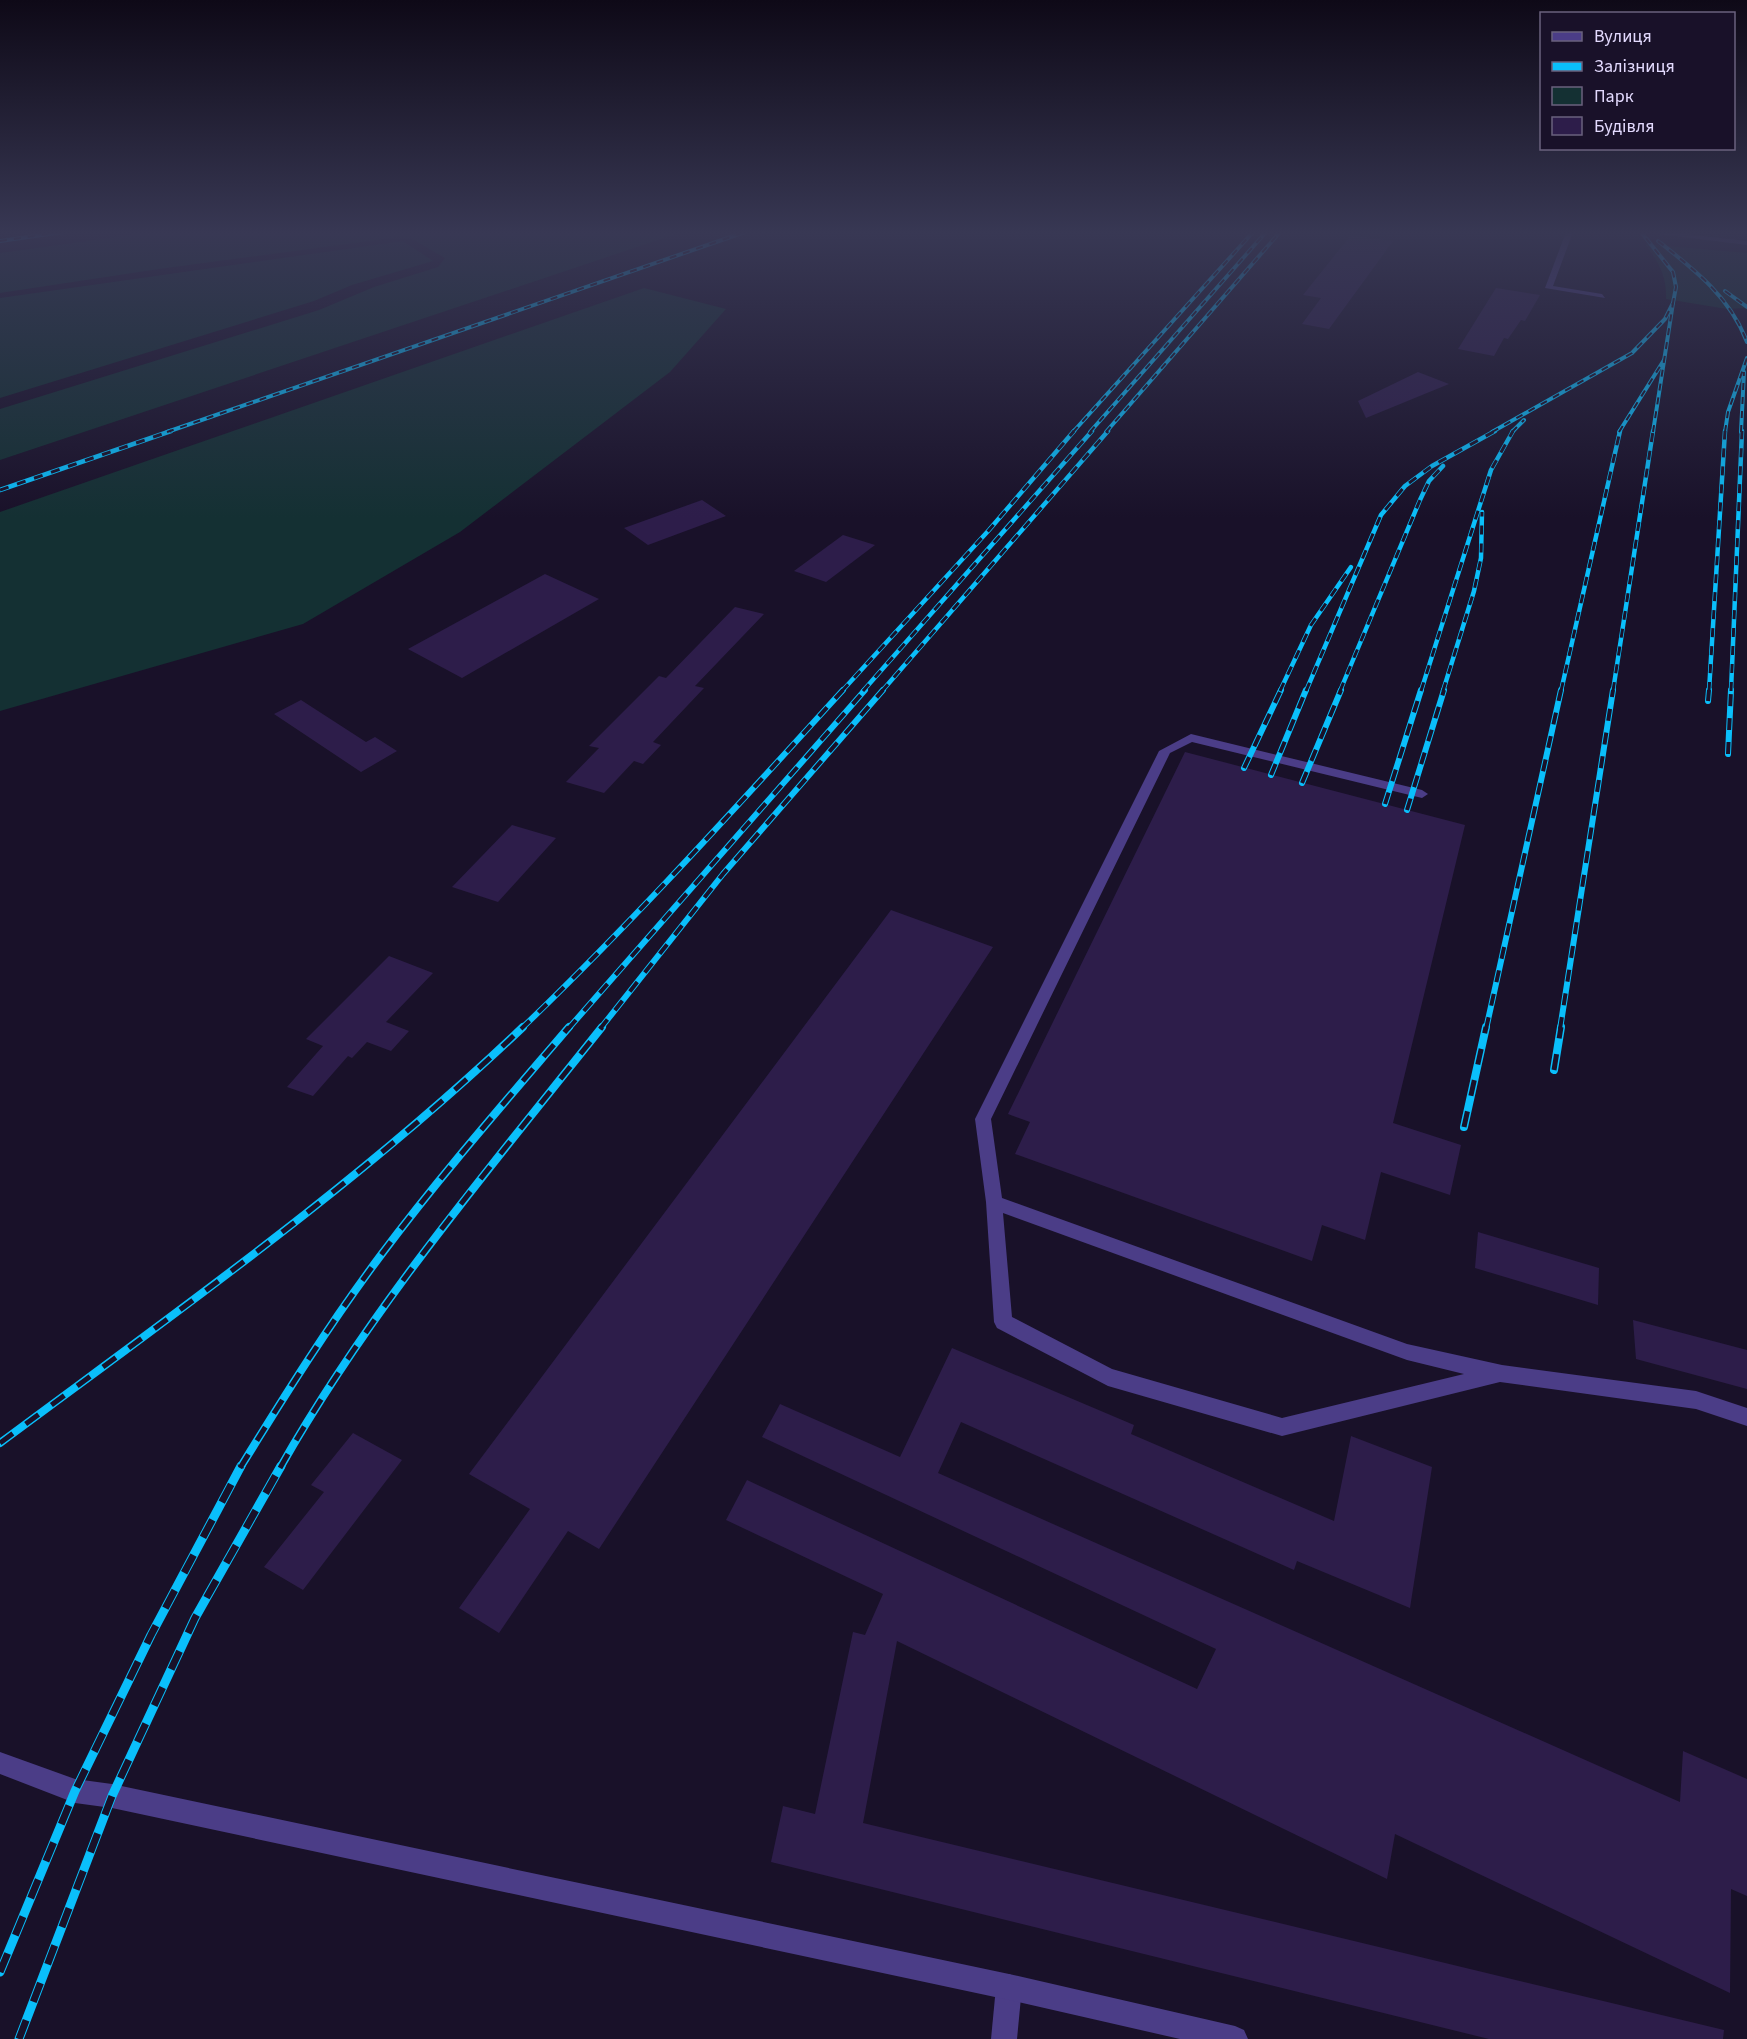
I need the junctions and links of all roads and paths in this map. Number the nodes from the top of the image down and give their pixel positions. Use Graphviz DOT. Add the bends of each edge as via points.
graph roads {
  1 [pos="1422,794"];
  2 [pos="994,1202"];
  3 [pos="1502,1374"];
  4 [pos="1747,1417"];
  5 [pos="0,1763"];
  6 [pos="1009,1986"];
  7 [pos="1004,2039"];
  8 [pos="1235,2039"];
  1 -- 2 [label="street" via="1191,738 1165,751 983,1119"];
  2 -- 3 [label="street" via="1407,1352"];
  2 -- 3 [label="street" via="1003,1322 1108,1377 1282,1427"];
  3 -- 4 [label="street" via="1696,1400"];
  5 -- 6 [label="street" via="75,1791"];
  6 -- 7 [label="street"];
  6 -- 8 [label="street"];
}
